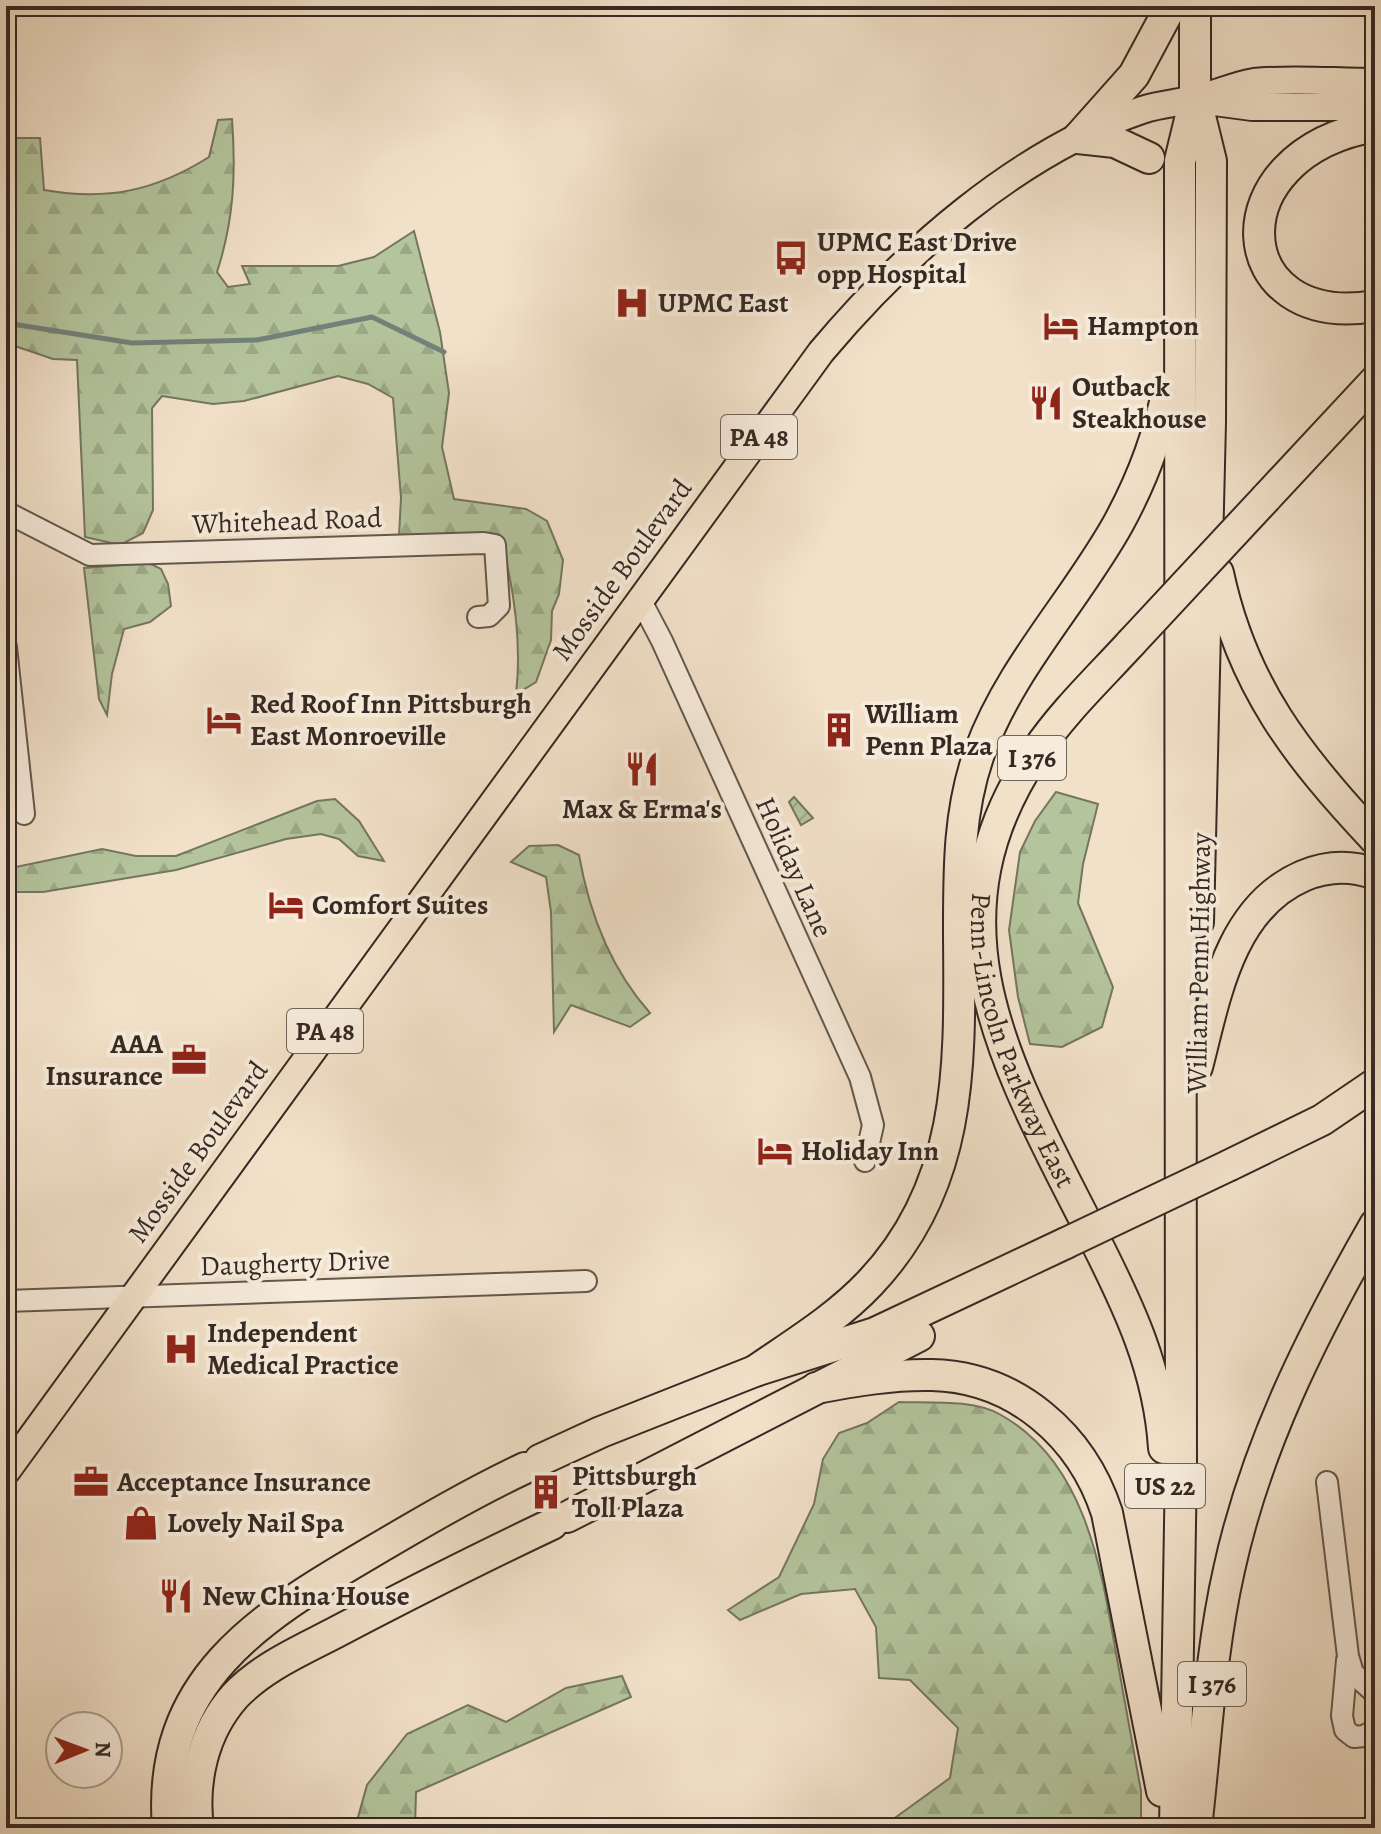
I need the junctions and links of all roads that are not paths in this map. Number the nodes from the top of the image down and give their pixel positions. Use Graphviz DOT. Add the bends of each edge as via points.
graph roads {
  1 [pos="1171,6"];
  2 [pos="1195,6"];
  3 [pos="1375,82"];
  4 [pos="1195,99"];
  5 [pos="1375,107"];
  6 [pos="1375,126"];
  7 [pos="1078,138"];
  8 [pos="1149,158"];
  9 [pos="1180,200"];
  10 [pos="1375,306"];
  11 [pos="1180,329"];
  12 [pos="1375,381"];
  13 [pos="6,512"];
  14 [pos="1208,519"];
  15 [pos="641,601"];
  16 [pos="478,617"];
  17 [pos="6,647"];
  18 [pos="24,814"];
  19 [pos="1375,839"];
  20 [pos="1375,874"];
  21 [pos="981,899"];
  22 [pos="960,1027"];
  23 [pos="1197,1067"];
  24 [pos="1375,1084"];
  25 [pos="1375,1109"];
  26 [pos="865,1161"];
  27 [pos="1231,1176"];
  28 [pos="1375,1225"];
  29 [pos="1068,1254"];
  30 [pos="586,1281"];
  31 [pos="132,1297"];
  32 [pos="6,1301"];
  33 [pos="755,1371"];
  34 [pos="816,1388"];
  35 [pos="6,1472"];
  36 [pos="1327,1482"];
  37 [pos="1236,1542"];
  38 [pos="1348,1656"];
  39 [pos="1375,1693"];
  40 [pos="1175,1725"];
  41 [pos="1375,1730"];
  42 [pos="168,1828"];
  43 [pos="198,1828"];
  44 [pos="1168,1828"];
  45 [pos="1175,1828"];
  46 [pos="1195,1828"];
  1 -- 7 [label="highway" via="1134,75"];
  2 -- 4 [label="highway, William Penn Highway"];
  3 -- 4 [label="main road" via="1253,82"];
  4 -- 5 [label="main road" via="1252,107"];
  4 -- 7 [label="main road, Mosside Boulevard / PA 48" via="1141,110"];
  4 -- 9 [label="highway, William Penn Highway" via="1180,161"];
  4 -- 14 [label="highway, William Penn Highway" via="1211,161"];
  6 -- 10 [label="highway" via="1337,134 1299,155 1268,193 1259,226 1271,271 1296,296 1331,308"];
  7 -- 8 [label="highway" via="1115,142"];
  7 -- 15 [label="main road, Mosside Boulevard / PA 48" via="960,215 875,290 821,352"];
  8 -- 9 [label="main road" via="1166,174"];
  9 -- 11 [label="highway, William Penn Highway"];
  11 -- 22 [label="highway" via="1161,418 1128,504 1007,693 974,769 960,848"];
  11 -- 40 [label="highway, William Penn Highway" via="1181,1417"];
  12 -- 21 [label="highway, Penn-Lincoln Parkway East / I 376, bridge" via="1060,720 1023,773 995,836"];
  13 -- 16 [label="street, Whitehead Road" via="90,555 495,545 499,606 489,616"];
  14 -- 19 [label="highway" via="1231,625 1258,689 1298,753"];
  14 -- 23 [label="highway, William Penn Highway"];
  15 -- 26 [label="street, Holiday Lane" via="860,1077 873,1125"];
  15 -- 31 [label="main road, Mosside Boulevard / PA 48"];
  17 -- 18 [label="street"];
  20 -- 23 [label="highway" via="1342,867 1318,871 1267,901 1239,937 1224,968"];
  21 -- 22 [label="highway"];
  21 -- 40 [label="highway, Penn-Lincoln Parkway East / US 22" via="983,958 996,1032 1131,1311 1154,1374 1163,1436"];
  22 -- 33 [label="highway" via="949,1135 910,1230 853,1300"];
  23 -- 46 [label="highway, William Penn Highway"];
  24 -- 27 [label="highway"];
  25 -- 27 [label="highway" via="1332,1138"];
  27 -- 29 [label="highway"];
  28 -- 37 [label="highway, US 22" via="1295,1374"];
  29 -- 33 [label="highway" via="875,1333"];
  29 -- 34 [label="highway"];
  30 -- 31 [label="street, Daugherty Drive"];
  31 -- 32 [label="street, Daugherty Drive"];
  31 -- 35 [label="main road, Mosside Boulevard / PA 48"];
  33 -- 42 [label="highway" via="601,1432 474,1492 266,1618 233,1646 199,1689 181,1724 168,1783"];
  34 -- 43 [label="highway" via="288,1657 245,1686 217,1721 204,1752 197,1786"];
  34 -- 44 [label="highway" via="888,1377 961,1378 1022,1401 1073,1446 1091,1472 1109,1521"];
  36 -- 38 [label="street"];
  37 -- 46 [label="highway, I 376" via="1221,1614"];
  38 -- 39 [label="street" via="1353,1673"];
  38 -- 41 [label="street" via="1345,1730 1354,1737"];
  40 -- 45 [label="highway, William Penn Highway / US 22"];
}
